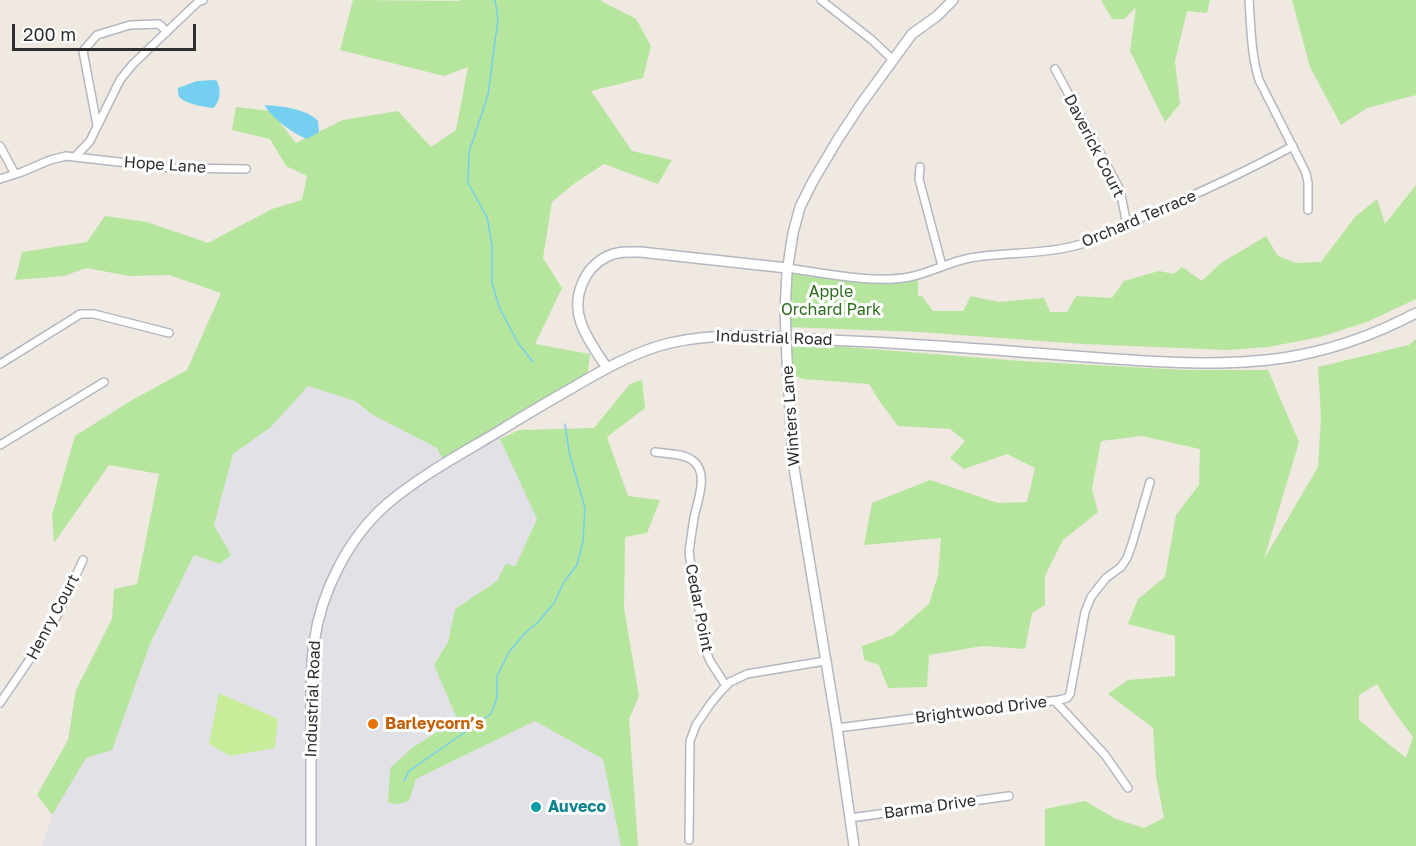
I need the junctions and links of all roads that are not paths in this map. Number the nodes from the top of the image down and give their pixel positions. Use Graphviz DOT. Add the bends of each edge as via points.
graph roads {
  1 [pos="202,0"];
  2 [pos="821,0"];
  3 [pos="953,0"];
  4 [pos="1249,0"];
  5 [pos="167,32"];
  6 [pos="893,60"];
  7 [pos="1055,69"];
  8 [pos="97,125"];
  9 [pos="0,146"];
  10 [pos="1293,146"];
  11 [pos="75,157"];
  12 [pos="920,167"];
  13 [pos="246,169"];
  14 [pos="15,174"];
  15 [pos="0,179"];
  16 [pos="1308,210"];
  17 [pos="1127,225"];
  18 [pos="942,266"];
  19 [pos="787,268"];
  20 [pos="1416,313"];
  21 [pos="168,333"];
  22 [pos="0,364"];
  23 [pos="607,368"];
  24 [pos="104,382"];
  25 [pos="0,445"];
  26 [pos="655,452"];
  27 [pos="1150,482"];
  28 [pos="83,560"];
  29 [pos="825,661"];
  30 [pos="726,686"];
  31 [pos="1055,700"];
  32 [pos="0,703"];
  33 [pos="837,728"];
  34 [pos="1128,788"];
  35 [pos="1009,796"];
  36 [pos="850,818"];
  37 [pos="689,840"];
  38 [pos="312,846"];
  39 [pos="854,846"];
  1 -- 5 [label="street"];
  2 -- 6 [label="street"];
  3 -- 6 [label="main road, Winters Lane" via="912,34"];
  4 -- 10 [label="street" via="1252,50 1259,80"];
  5 -- 8 [label="street" via="120,80"];
  5 -- 8 [label="street" via="159,24 130,25 97,35 83,51"];
  6 -- 19 [label="main road, Winters Lane" via="850,120 805,196 796,218"];
  7 -- 17 [label="street, Daverick Court" via="1120,190"];
  8 -- 11 [label="street" via="90,141"];
  9 -- 14 [label="street"];
  10 -- 16 [label="street" via="1307,177"];
  10 -- 17 [label="street, Orchard Terrace"];
  11 -- 13 [label="street, Hope Lane" via="172,168"];
  11 -- 14 [label="street, Hope Lane" via="57,158"];
  12 -- 18 [label="street"];
  14 -- 15 [label="street, Hope Lane"];
  17 -- 18 [label="street, Orchard Terrace" via="1074,246 972,258"];
  18 -- 19 [label="street, Orchard Terrace" via="890,279"];
  19 -- 23 [label="main road" via="640,252 609,256 594,265 581,284 578,297 580,322"];
  19 -- 29 [label="main road, Winters Lane, bridge" via="785,312 794,462"];
  20 -- 23 [label="main road, Industrial Road" via="1370,335 1337,345 1299,355 1239,361 1141,360 730,335 668,344"];
  21 -- 22 [label="street" via="84,314"];
  23 -- 38 [label="main road, Industrial Road" via="406,489 384,507 350,547 323,603 314,644"];
  24 -- 25 [label="street"];
  26 -- 30 [label="street, Cedar Point" via="687,457 696,463 700,473 689,551 707,655"];
  27 -- 31 [label="street, Brightwood Drive" via="1126,558 1091,597 1085,612 1070,694"];
  28 -- 32 [label="street, Henry Court" via="53,624"];
  29 -- 30 [label="street" via="747,674"];
  29 -- 33 [label="main road, Winters Lane"];
  30 -- 37 [label="street" via="692,734"];
  31 -- 33 [label="street, Brightwood Drive"];
  31 -- 34 [label="street" via="1105,755"];
  33 -- 36 [label="main road, Winters Lane"];
  35 -- 36 [label="street, Barma Drive"];
  36 -- 39 [label="main road, Winters Lane"];
}
